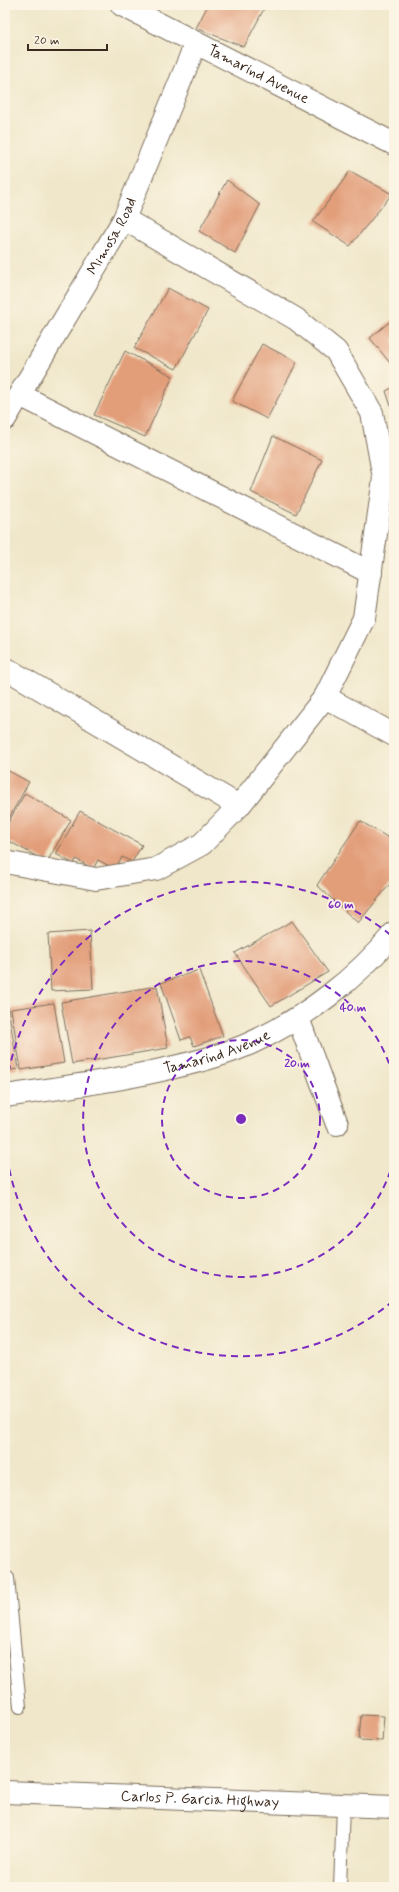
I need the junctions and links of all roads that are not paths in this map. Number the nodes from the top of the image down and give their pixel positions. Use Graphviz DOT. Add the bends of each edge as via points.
graph roads {
  1 [pos="122,5"];
  2 [pos="196,43"];
  3 [pos="394,144"];
  4 [pos="124,219"];
  5 [pos="20,395"];
  6 [pos="5,418"];
  7 [pos="371,573"];
  8 [pos="5,668"];
  9 [pos="325,697"];
  10 [pos="394,734"];
  11 [pos="239,806"];
  12 [pos="5,862"];
  13 [pos="394,932"];
  14 [pos="298,1018"];
  15 [pos="5,1096"];
  16 [pos="337,1124"];
  17 [pos="5,1578"];
  18 [pos="20,1707"];
  19 [pos="5,1792"];
  20 [pos="343,1806"];
  21 [pos="394,1807"];
  22 [pos="340,1887"];
  1 -- 2 [label="main road, Tamarind Avenue"];
  2 -- 3 [label="main road, Tamarind Avenue"];
  2 -- 4 [label="main road, Mimosa Road"];
  4 -- 5 [label="main road, Mimosa Road"];
  4 -- 7 [label="main road" via="296,319 336,351 372,413 384,478"];
  5 -- 6 [label="main road, Mimosa Road"];
  5 -- 7 [label="main road"];
  7 -- 9 [label="main road" via="364,618"];
  8 -- 11 [label="main road"];
  9 -- 10 [label="main road"];
  9 -- 11 [label="main road"];
  11 -- 12 [label="main road" via="202,844 156,869 96,879"];
  13 -- 14 [label="main road, Tamarind Avenue" via="339,988"];
  14 -- 15 [label="main road, Tamarind Avenue" via="250,1043 198,1061 125,1078"];
  14 -- 16 [label="main road"];
  17 -- 18 [label="lane" via="8,1578"];
  19 -- 20 [label="main road, Carlos P. Garcia Highway"];
  20 -- 21 [label="main road, Carlos P. Garcia Highway"];
  20 -- 22 [label="lane"];
}
